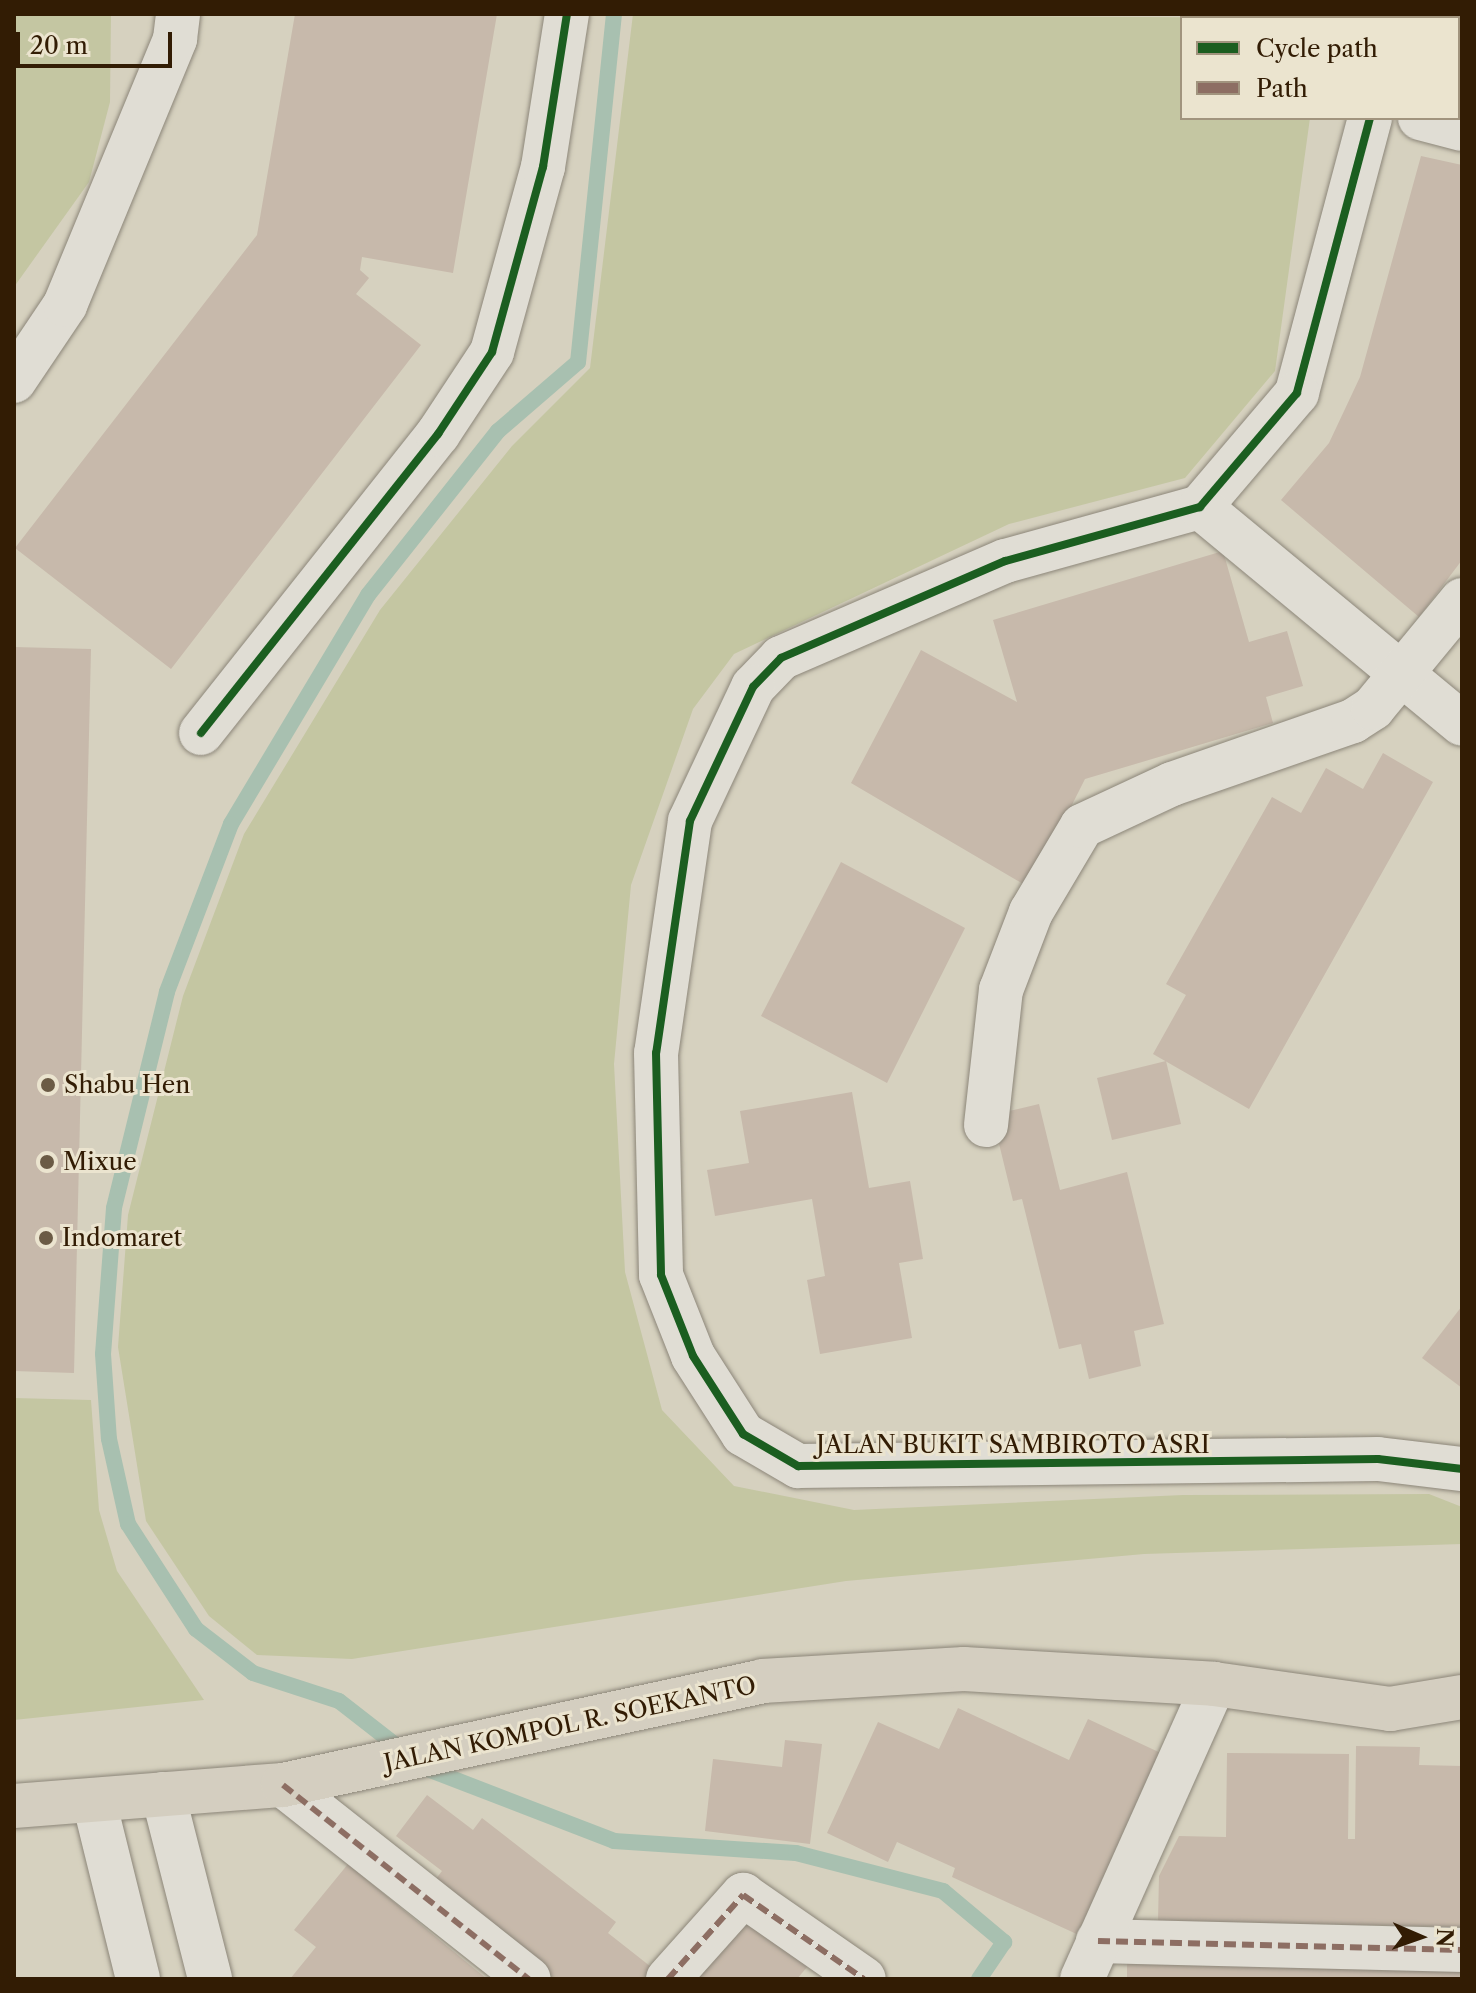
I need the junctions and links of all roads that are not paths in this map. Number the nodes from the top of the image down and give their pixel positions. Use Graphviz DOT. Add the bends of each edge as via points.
graph roads {
  1 [pos="178,14"];
  2 [pos="567,14"];
  3 [pos="1369,120"];
  4 [pos="1428,120"];
  5 [pos="1462,129"];
  6 [pos="14,381"];
  7 [pos="1200,507"];
  8 [pos="1462,600"];
  9 [pos="1401,671"];
  10 [pos="1462,724"];
  11 [pos="201,733"];
  12 [pos="986,1125"];
  13 [pos="1462,1469"];
  14 [pos="1214,1684"];
  15 [pos="1462,1697"];
  16 [pos="283,1785"];
  17 [pos="163,1794"];
  18 [pos="94,1801"];
  19 [pos="14,1806"];
  20 [pos="1462,1950"];
  21 [pos="1090,1960"];
  22 [pos="138,1979"];
  23 [pos="210,1979"];
  24 [pos="529,1979"];
  25 [pos="668,1979"];
  26 [pos="864,1979"];
  1 -- 6 [label="street" via="175,39 65,305"];
  2 -- 11 [label="street" via="543,167 492,352 438,434"];
  3 -- 7 [label="street" via="1297,393"];
  4 -- 5 [label="street"];
  7 -- 9 [label="street"];
  7 -- 13 [label="street, JALAN BUKIT SAMBIROTO ASRI" via="1005,561 781,658 753,687 690,821 656,1053 661,1275 693,1356 743,1434 798,1466 1378,1459"];
  8 -- 9 [label="street"];
  9 -- 10 [label="street"];
  9 -- 12 [label="street" via="1373,708 1353,721 1172,784 1082,826 1031,912 1001,990"];
  14 -- 15 [label="main road, JALAN KOMPOL R. SOEKANTO" via="1390,1709"];
  14 -- 16 [label="main road, JALAN KOMPOL R. SOEKANTO" via="964,1669 762,1681"];
  14 -- 21 [label="street"];
  16 -- 17 [label="main road, JALAN KOMPOL R. SOEKANTO"];
  16 -- 24 [label="street"];
  17 -- 18 [label="main road, JALAN KOMPOL R. SOEKANTO"];
  17 -- 23 [label="street"];
  18 -- 19 [label="main road, JALAN KOMPOL R. SOEKANTO"];
  18 -- 22 [label="street"];
  20 -- 21 [label="street"];
  25 -- 26 [label="street" via="743,1895"];
}
